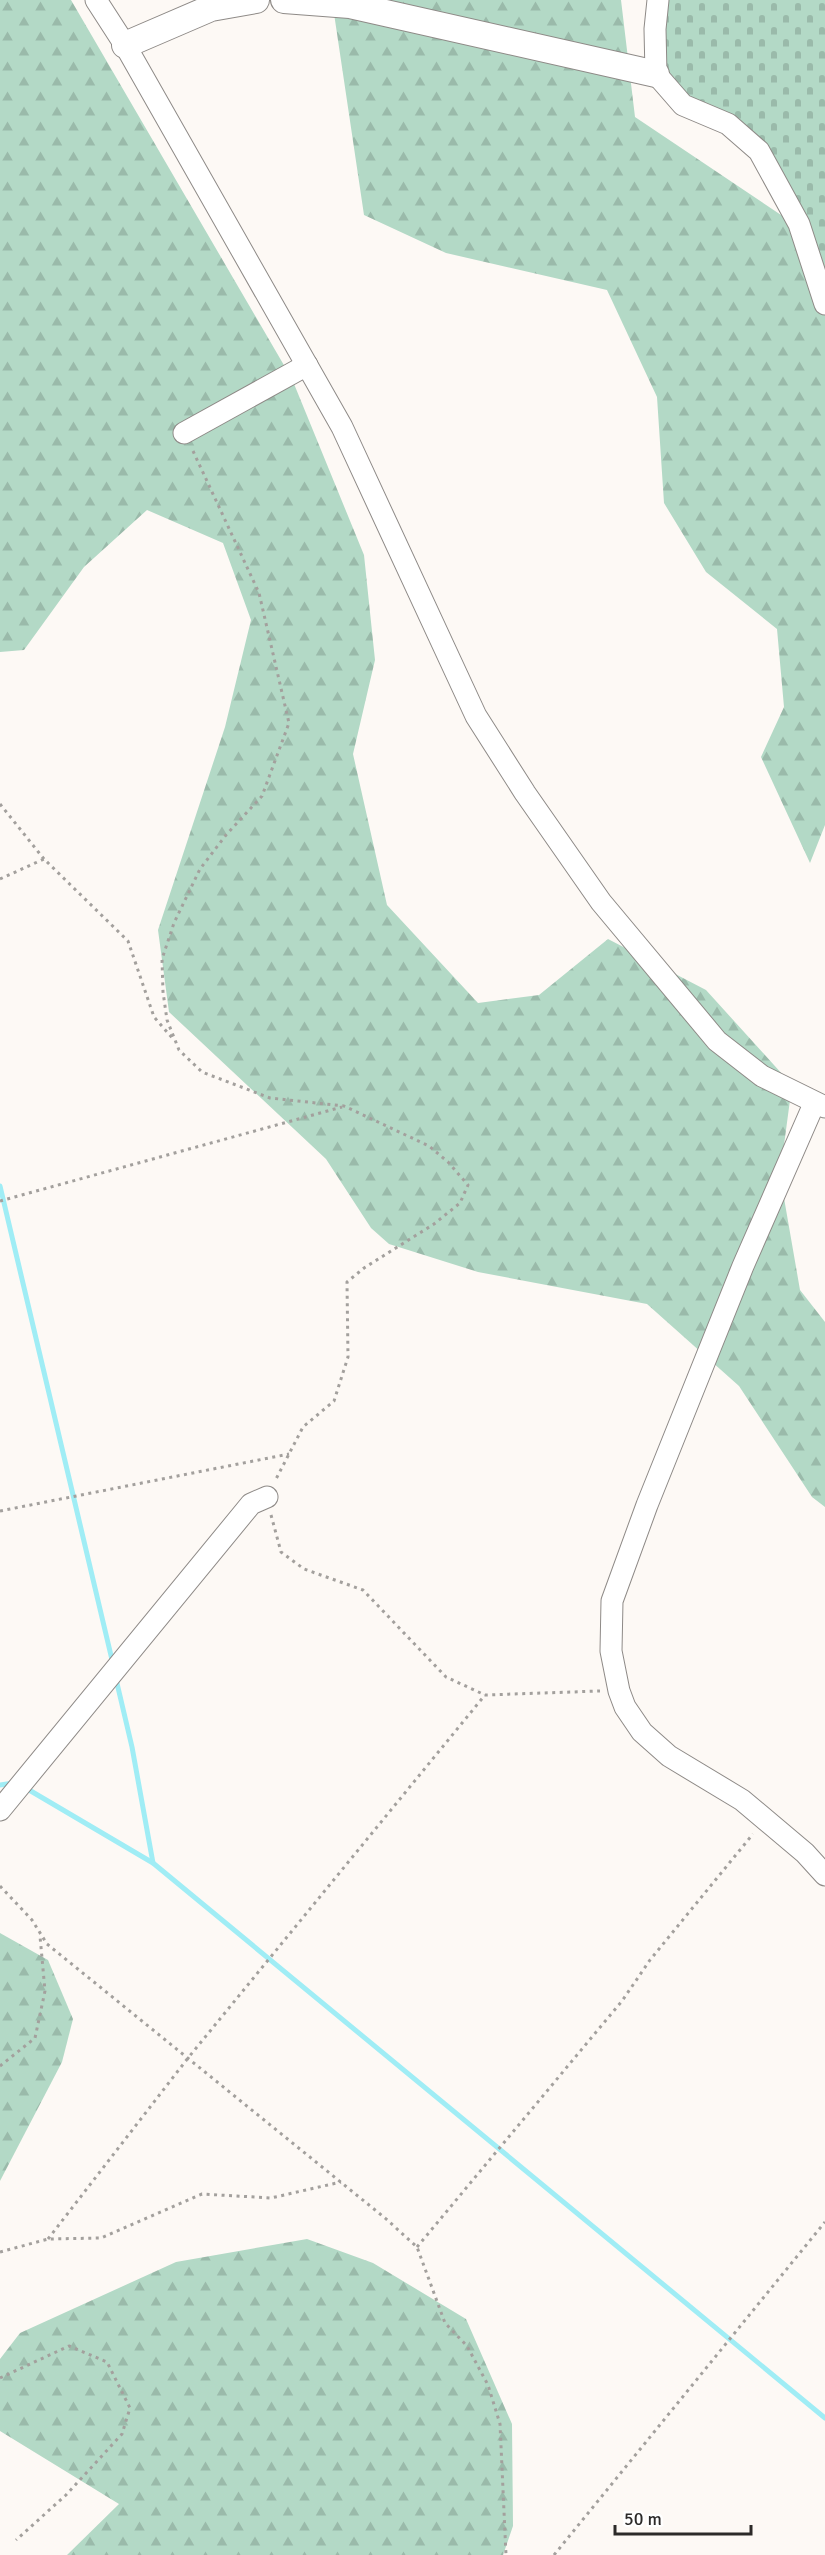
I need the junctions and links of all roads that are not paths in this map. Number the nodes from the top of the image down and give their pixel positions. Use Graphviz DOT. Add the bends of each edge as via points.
graph roads {
  1 [pos="96,0"];
  2 [pos="256,0"];
  3 [pos="284,0"];
  4 [pos="658,0"];
  5 [pos="125,45"];
  6 [pos="656,74"];
  7 [pos="825,304"];
  8 [pos="307,365"];
  9 [pos="184,433"];
  10 [pos="819,1106"];
  11 [pos="267,1497"];
  12 [pos="0,1810"];
  13 [pos="825,1875"];
  1 -- 5 [label="street"];
  2 -- 5 [label="street" via="211,8"];
  3 -- 6 [label="street" via="350,4"];
  4 -- 6 [label="street"];
  5 -- 8 [label="street"];
  6 -- 7 [label="street" via="683,105 728,124 759,151 799,224"];
  8 -- 9 [label="street"];
  8 -- 10 [label="street" via="342,427 476,716 525,793 601,902 717,1041 762,1076"];
  10 -- 13 [label="street" via="743,1266 647,1505 612,1601 611,1651 619,1691 633,1720 655,1746 742,1800"];
  11 -- 12 [label="street" via="251,1504"];
}
